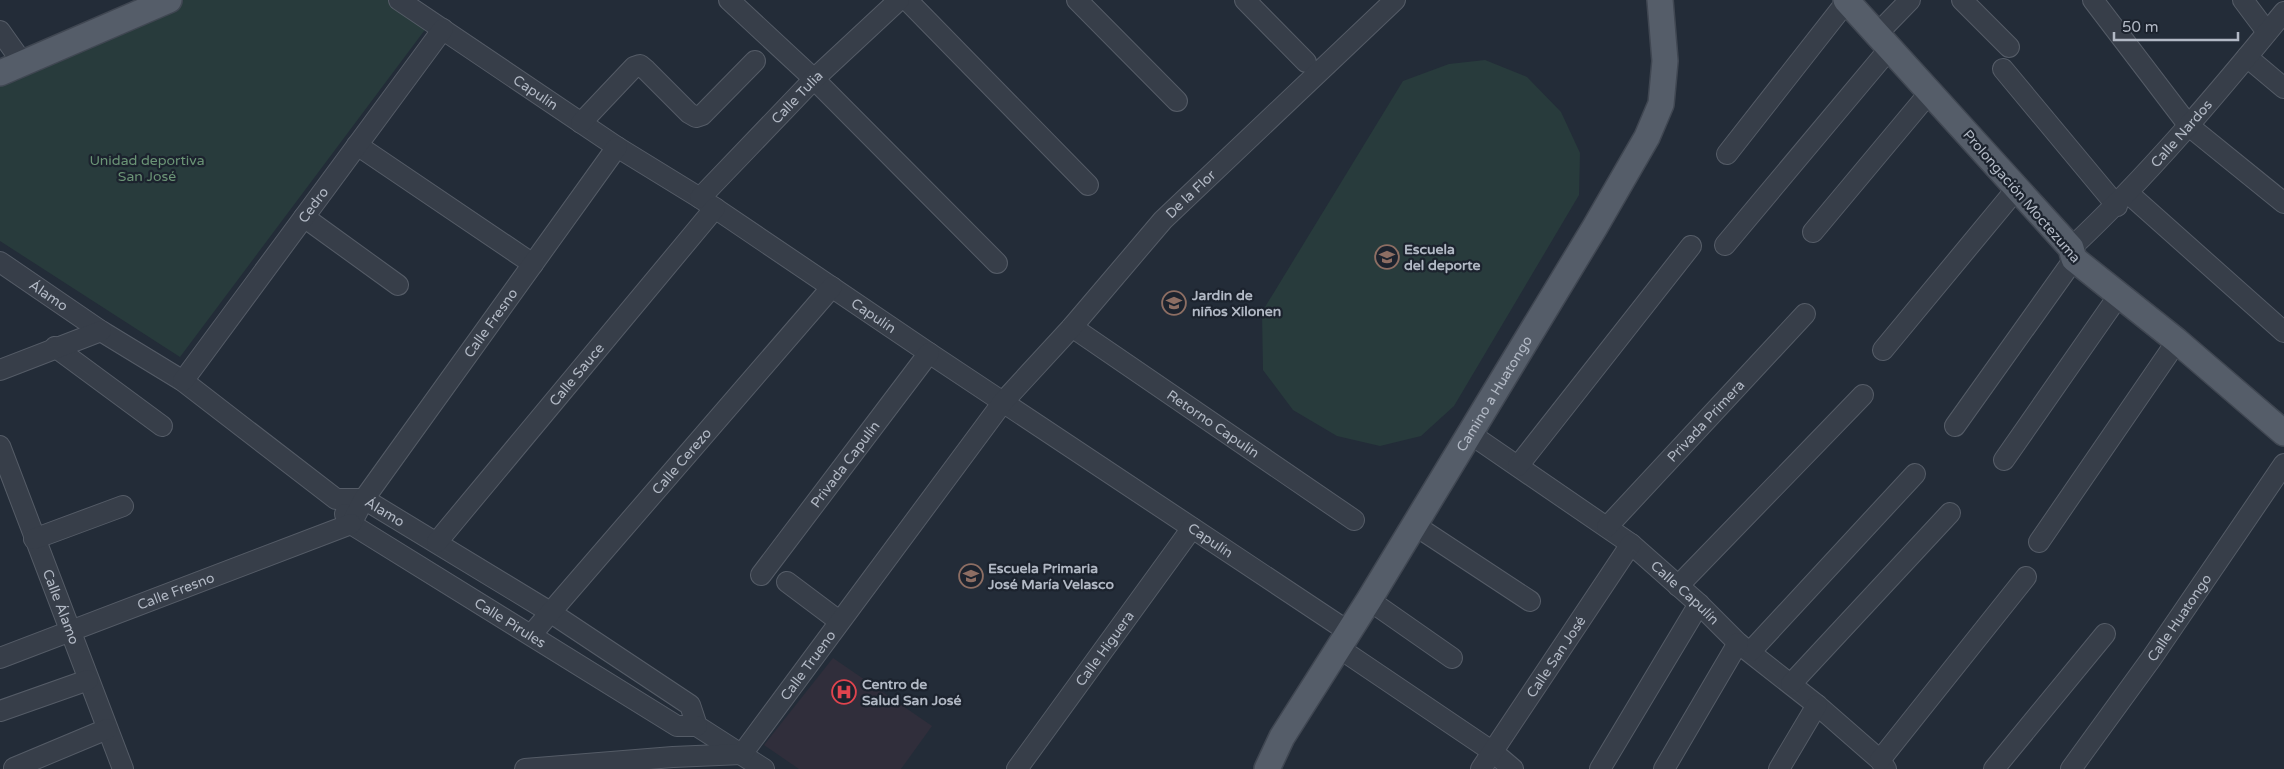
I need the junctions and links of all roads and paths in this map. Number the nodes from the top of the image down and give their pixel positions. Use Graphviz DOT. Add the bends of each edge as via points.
graph roads {
  1 [pos="169,0"];
  2 [pos="399,0"];
  3 [pos="729,0"];
  4 [pos="899,0"];
  5 [pos="907,0"];
  6 [pos="1078,0"];
  7 [pos="1246,0"];
  8 [pos="1395,0"];
  9 [pos="1660,0"];
  10 [pos="1846,0"];
  11 [pos="1910,0"];
  12 [pos="1962,0"];
  13 [pos="2093,0"];
  14 [pos="2243,0"];
  15 [pos="2284,12"];
  16 [pos="442,29"];
  17 [pos="0,32"];
  18 [pos="2268,32"];
  19 [pos="1884,41"];
  20 [pos="2009,47"];
  21 [pos="2247,57"];
  22 [pos="755,61"];
  23 [pos="1306,62"];
  24 [pos="11,68"];
  25 [pos="2003,69"];
  26 [pos="814,79"];
  27 [pos="2284,88"];
  28 [pos="1930,92"];
  29 [pos="1177,101"];
  30 [pos="581,123"];
  31 [pos="2189,126"];
  32 [pos="358,145"];
  33 [pos="617,147"];
  34 [pos="1727,154"];
  35 [pos="1088,185"];
  36 [pos="2018,187"];
  37 [pos="2122,199"];
  38 [pos="708,203"];
  39 [pos="2284,204"];
  40 [pos="304,217"];
  41 [pos="1813,232"];
  42 [pos="1725,245"];
  43 [pos="1691,246"];
  44 [pos="2073,254"];
  45 [pos="0,262"];
  46 [pos="997,263"];
  47 [pos="533,264"];
  48 [pos="398,285"];
  49 [pos="832,287"];
  50 [pos="2118,295"];
  51 [pos="1805,314"];
  52 [pos="1072,327"];
  53 [pos="101,331"];
  54 [pos="2284,332"];
  55 [pos="2177,341"];
  56 [pos="55,347"];
  57 [pos="1883,350"];
  58 [pos="929,353"];
  59 [pos="0,370"];
  60 [pos="182,381"];
  61 [pos="1863,396"];
  62 [pos="1003,402"];
  63 [pos="162,426"];
  64 [pos="1955,426"];
  65 [pos="1469,433"];
  66 [pos="2284,433"];
  67 [pos="0,446"];
  68 [pos="2004,460"];
  69 [pos="2284,464"];
  70 [pos="1518,466"];
  71 [pos="1915,474"];
  72 [pos="336,499"];
  73 [pos="364,499"];
  74 [pos="123,506"];
  75 [pos="1950,513"];
  76 [pos="1354,520"];
  77 [pos="351,524"];
  78 [pos="1413,524"];
  79 [pos="1608,527"];
  80 [pos="1192,528"];
  81 [pos="34,539"];
  82 [pos="437,542"];
  83 [pos="2039,542"];
  84 [pos="1631,544"];
  85 [pos="761,575"];
  86 [pos="2026,577"];
  87 [pos="788,582"];
  88 [pos="1678,586"];
  89 [pos="1368,600"];
  90 [pos="1530,601"];
  91 [pos="1699,604"];
  92 [pos="550,612"];
  93 [pos="839,621"];
  94 [pos="69,632"];
  95 [pos="2105,634"];
  96 [pos="531,635"];
  97 [pos="1344,640"];
  98 [pos="1744,647"];
  99 [pos="0,658"];
  100 [pos="1452,658"];
  101 [pos="88,680"];
  102 [pos="1791,684"];
  103 [pos="1817,705"];
  104 [pos="0,711"];
  105 [pos="697,726"];
  106 [pos="107,729"];
  107 [pos="1493,752"];
  108 [pos="742,754"];
  109 [pos="674,763"];
  110 [pos="1883,765"];
  111 [pos="14,768"];
  112 [pos="123,769"];
  113 [pos="525,769"];
  114 [pos="530,769"];
  115 [pos="764,769"];
  116 [pos="1017,769"];
  117 [pos="1267,769"];
  118 [pos="1481,769"];
  119 [pos="1513,769"];
  120 [pos="1600,769"];
  121 [pos="1664,769"];
  122 [pos="1779,769"];
  123 [pos="1994,769"];
  124 [pos="2071,769"];
  1 -- 24 [label="main road"];
  2 -- 16 [label="street, Capulín"];
  3 -- 26 [label="street"];
  4 -- 26 [label="street, Calle Tulia"];
  5 -- 35 [label="street"];
  6 -- 29 [label="street"];
  7 -- 23 [label="street"];
  8 -- 52 [label="street, De la Flor" via="1163,220"];
  9 -- 65 [label="main road, Camino a Huatongo" via="1665,61 1661,104 1647,137"];
  10 -- 19 [label="main road, Prolongación Moctezuma"];
  10 -- 34 [label="street"];
  11 -- 19 [label="street"];
  12 -- 20 [label="street"];
  13 -- 31 [label="street"];
  14 -- 18 [label="street"];
  15 -- 18 [label="street, Calle Nardos"];
  16 -- 30 [label="street, Capulín"];
  16 -- 32 [label="street, Cedro"];
  17 -- 24 [label="street"];
  18 -- 21 [label="street, Calle Nardos"];
  19 -- 28 [label="main road, Prolongación Moctezuma"];
  19 -- 42 [label="street"];
  21 -- 27 [label="street"];
  21 -- 31 [label="street, Calle Nardos"];
  22 -- 30 [label="street" via="702,115 696,116 640,65 634,67"];
  25 -- 37 [label="street"];
  26 -- 38 [label="street, Calle Tulia"];
  26 -- 46 [label="street"];
  28 -- 36 [label="main road, Prolongación Moctezuma"];
  28 -- 41 [label="street"];
  30 -- 33 [label="street, Capulín"];
  31 -- 37 [label="street, Calle Nardos"];
  31 -- 39 [label="street"];
  32 -- 40 [label="street, Cedro"];
  32 -- 47 [label="street"];
  33 -- 38 [label="street, Capulín"];
  33 -- 47 [label="street, Calle Fresno"];
  36 -- 44 [label="main road, Prolongación Moctezuma"];
  36 -- 57 [label="street"];
  37 -- 44 [label="street, Calle Nardos"];
  37 -- 54 [label="street"];
  38 -- 49 [label="street, Capulín"];
  38 -- 82 [label="street, Calle Sauce"];
  40 -- 48 [label="street"];
  40 -- 60 [label="street, Cedro"];
  43 -- 70 [label="street"];
  44 -- 50 [label="main road, Prolongación Moctezuma"];
  44 -- 64 [label="street, Calle Nardos"];
  45 -- 53 [label="street, Álamo"];
  47 -- 73 [label="street, Calle Fresno"];
  49 -- 58 [label="street, Capulín"];
  49 -- 92 [label="street, Calle Cerezo"];
  50 -- 55 [label="main road, Prolongación Moctezuma"];
  50 -- 68 [label="street"];
  51 -- 79 [label="street, Privada Primera"];
  52 -- 62 [label="street, De la Flor"];
  52 -- 76 [label="street, Retorno Capulín"];
  53 -- 56 [label="street"];
  53 -- 60 [label="street, Álamo"];
  55 -- 66 [label="main road, Prolongación Moctezuma"];
  55 -- 83 [label="street"];
  56 -- 59 [label="street"];
  56 -- 63 [label="street"];
  58 -- 62 [label="street, Capulín"];
  58 -- 85 [label="street, Privada Capulín"];
  60 -- 72 [label="street, Álamo"];
  61 -- 88 [label="street"];
  62 -- 80 [label="street, Capulín"];
  62 -- 93 [label="street, Calle Trueno"];
  65 -- 70 [label="street, Calle Capulín"];
  65 -- 78 [label="main road, Camino a Huatongo"];
  67 -- 81 [label="street, Calle Álamo"];
  69 -- 124 [label="street, Calle Huatongo" via="2151,659"];
  70 -- 79 [label="street, Calle Capulín"];
  71 -- 98 [label="street"];
  72 -- 73 [label="street, Álamo"];
  72 -- 77 [label="street, Calle Pirules"];
  73 -- 77 [label="street, Calle Fresno"];
  73 -- 82 [label="street, Álamo"];
  74 -- 81 [label="street"];
  75 -- 102 [label="street"];
  77 -- 94 [label="street, Calle Fresno"];
  77 -- 96 [label="street, Calle Pirules"];
  78 -- 89 [label="main road, Camino a Huatongo"];
  78 -- 90 [label="street"];
  79 -- 84 [label="street, Calle Capulín"];
  80 -- 97 [label="street, Capulín"];
  80 -- 116 [label="street, Calle Higuera"];
  81 -- 94 [label="street, Calle Álamo"];
  82 -- 92 [label="street, Álamo"];
  84 -- 88 [label="street, Calle Capulín"];
  84 -- 107 [label="street, Calle San José"];
  86 -- 110 [label="street"];
  87 -- 93 [label="street"];
  88 -- 91 [label="street, Calle Capulín"];
  89 -- 97 [label="main road, Camino a Huatongo"];
  89 -- 100 [label="street"];
  91 -- 98 [label="street, Calle Capulín"];
  91 -- 120 [label="street"];
  92 -- 96 [label="street, Calle Cerezo"];
  92 -- 105 [label="street, Álamo" via="690,705"];
  93 -- 108 [label="street, Calle Trueno"];
  94 -- 99 [label="street, Calle Fresno"];
  94 -- 101 [label="street, Calle Álamo"];
  95 -- 123 [label="street"];
  96 -- 105 [label="street, Calle Pirules" via="677,726"];
  97 -- 107 [label="street, Capulín"];
  97 -- 117 [label="main road, Camino a Huatongo" via="1282,737"];
  98 -- 102 [label="street, Calle Capulín"];
  98 -- 121 [label="street"];
  101 -- 104 [label="street"];
  101 -- 106 [label="street, Calle Álamo"];
  102 -- 103 [label="street, Calle Capulín"];
  103 -- 110 [label="street, Calle Capulín"];
  103 -- 122 [label="street"];
  105 -- 108 [label="street"];
  106 -- 111 [label="street"];
  106 -- 112 [label="street, Calle Álamo"];
  107 -- 118 [label="street, Calle San José"];
  107 -- 119 [label="street, Capulín"];
  108 -- 109 [label="street"];
  108 -- 115 [label="street"];
  109 -- 114 [label="street"];
  113 -- 114 [label="street"];
}
